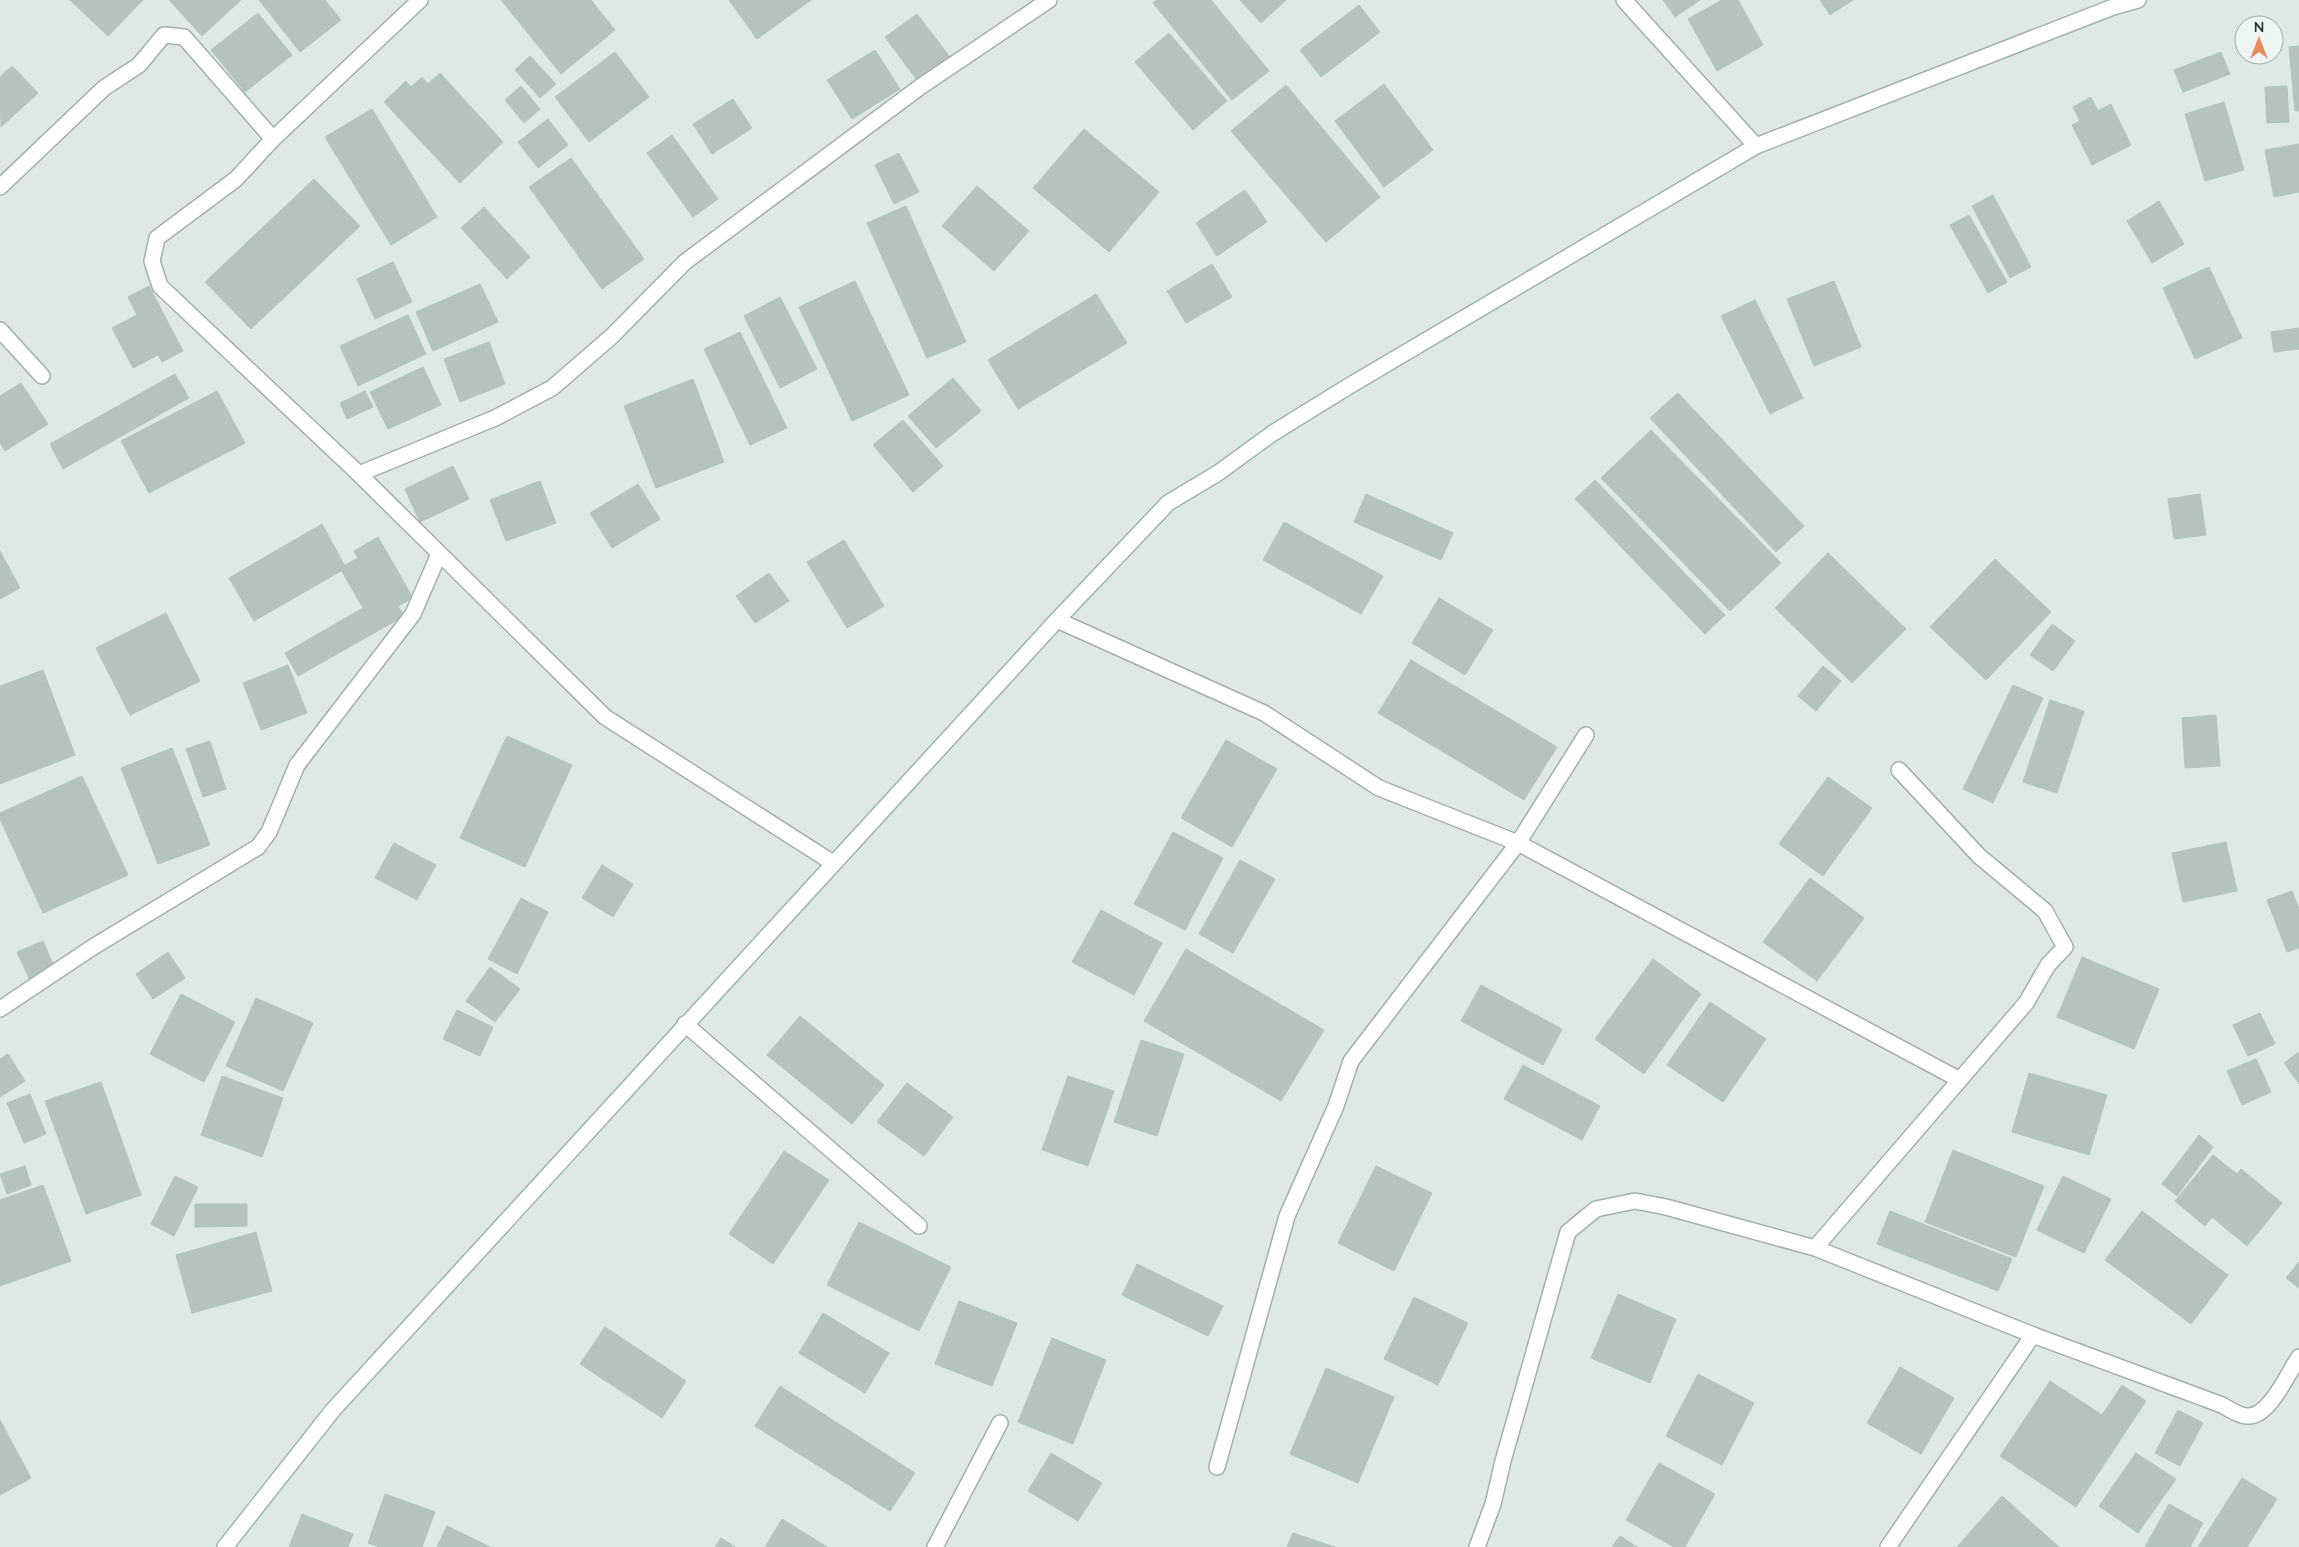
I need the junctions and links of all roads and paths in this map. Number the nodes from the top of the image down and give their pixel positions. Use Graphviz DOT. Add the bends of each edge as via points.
graph roads {
  1 [pos="420,0"];
  2 [pos="1049,0"];
  3 [pos="1624,0"];
  4 [pos="2138,0"];
  5 [pos="2112,4"];
  6 [pos="273,139"];
  7 [pos="1756,146"];
  8 [pos="0,187"];
  9 [pos="0,330"];
  10 [pos="42,376"];
  11 [pos="359,474"];
  12 [pos="439,554"];
  13 [pos="1057,620"];
  14 [pos="1586,735"];
  15 [pos="1899,770"];
  16 [pos="1518,843"];
  17 [pos="833,864"];
  18 [pos="0,1009"];
  19 [pos="685,1024"];
  20 [pos="1960,1080"];
  21 [pos="919,1226"];
  22 [pos="1815,1248"];
  23 [pos="2033,1335"];
  24 [pos="2299,1357"];
  25 [pos="1000,1422"];
  26 [pos="1218,1467"];
  27 [pos="225,1547"];
  28 [pos="935,1547"];
  29 [pos="1476,1547"];
  30 [pos="1888,1547"];
  1 -- 6 [label="street"];
  2 -- 11 [label="street" via="920,87 685,262 612,336 552,388 495,418"];
  3 -- 7 [label="street"];
  4 -- 5 [label="street"];
  5 -- 7 [label="street"];
  6 -- 8 [label="street" via="184,37 164,35 139,65 104,88"];
  6 -- 11 [label="street" via="236,179 157,238 152,260 160,286"];
  7 -- 13 [label="street" via="1349,386 1168,503"];
  9 -- 10 [label="street"];
  11 -- 12 [label="street"];
  12 -- 17 [label="street" via="605,717"];
  12 -- 18 [label="street" via="413,614 297,765 273,823 258,846 93,947"];
  13 -- 16 [label="street" via="1264,713 1379,788"];
  13 -- 17 [label="street"];
  14 -- 16 [label="street"];
  15 -- 20 [label="street" via="1979,856 2045,911 2065,947 2048,965 2026,1003"];
  16 -- 20 [label="street"];
  16 -- 26 [label="street" via="1351,1061 1336,1106 1287,1216"];
  17 -- 19 [label="street"];
  19 -- 21 [label="street"];
  19 -- 27 [label="street" via="333,1410"];
  20 -- 22 [label="street"];
  22 -- 23 [label="street"];
  22 -- 29 [label="street" via="1635,1201 1596,1209 1568,1232 1493,1504"];
  23 -- 24 [label="street" via="2246,1416 2266,1409"];
  23 -- 30 [label="street"];
  25 -- 28 [label="street"];
}
